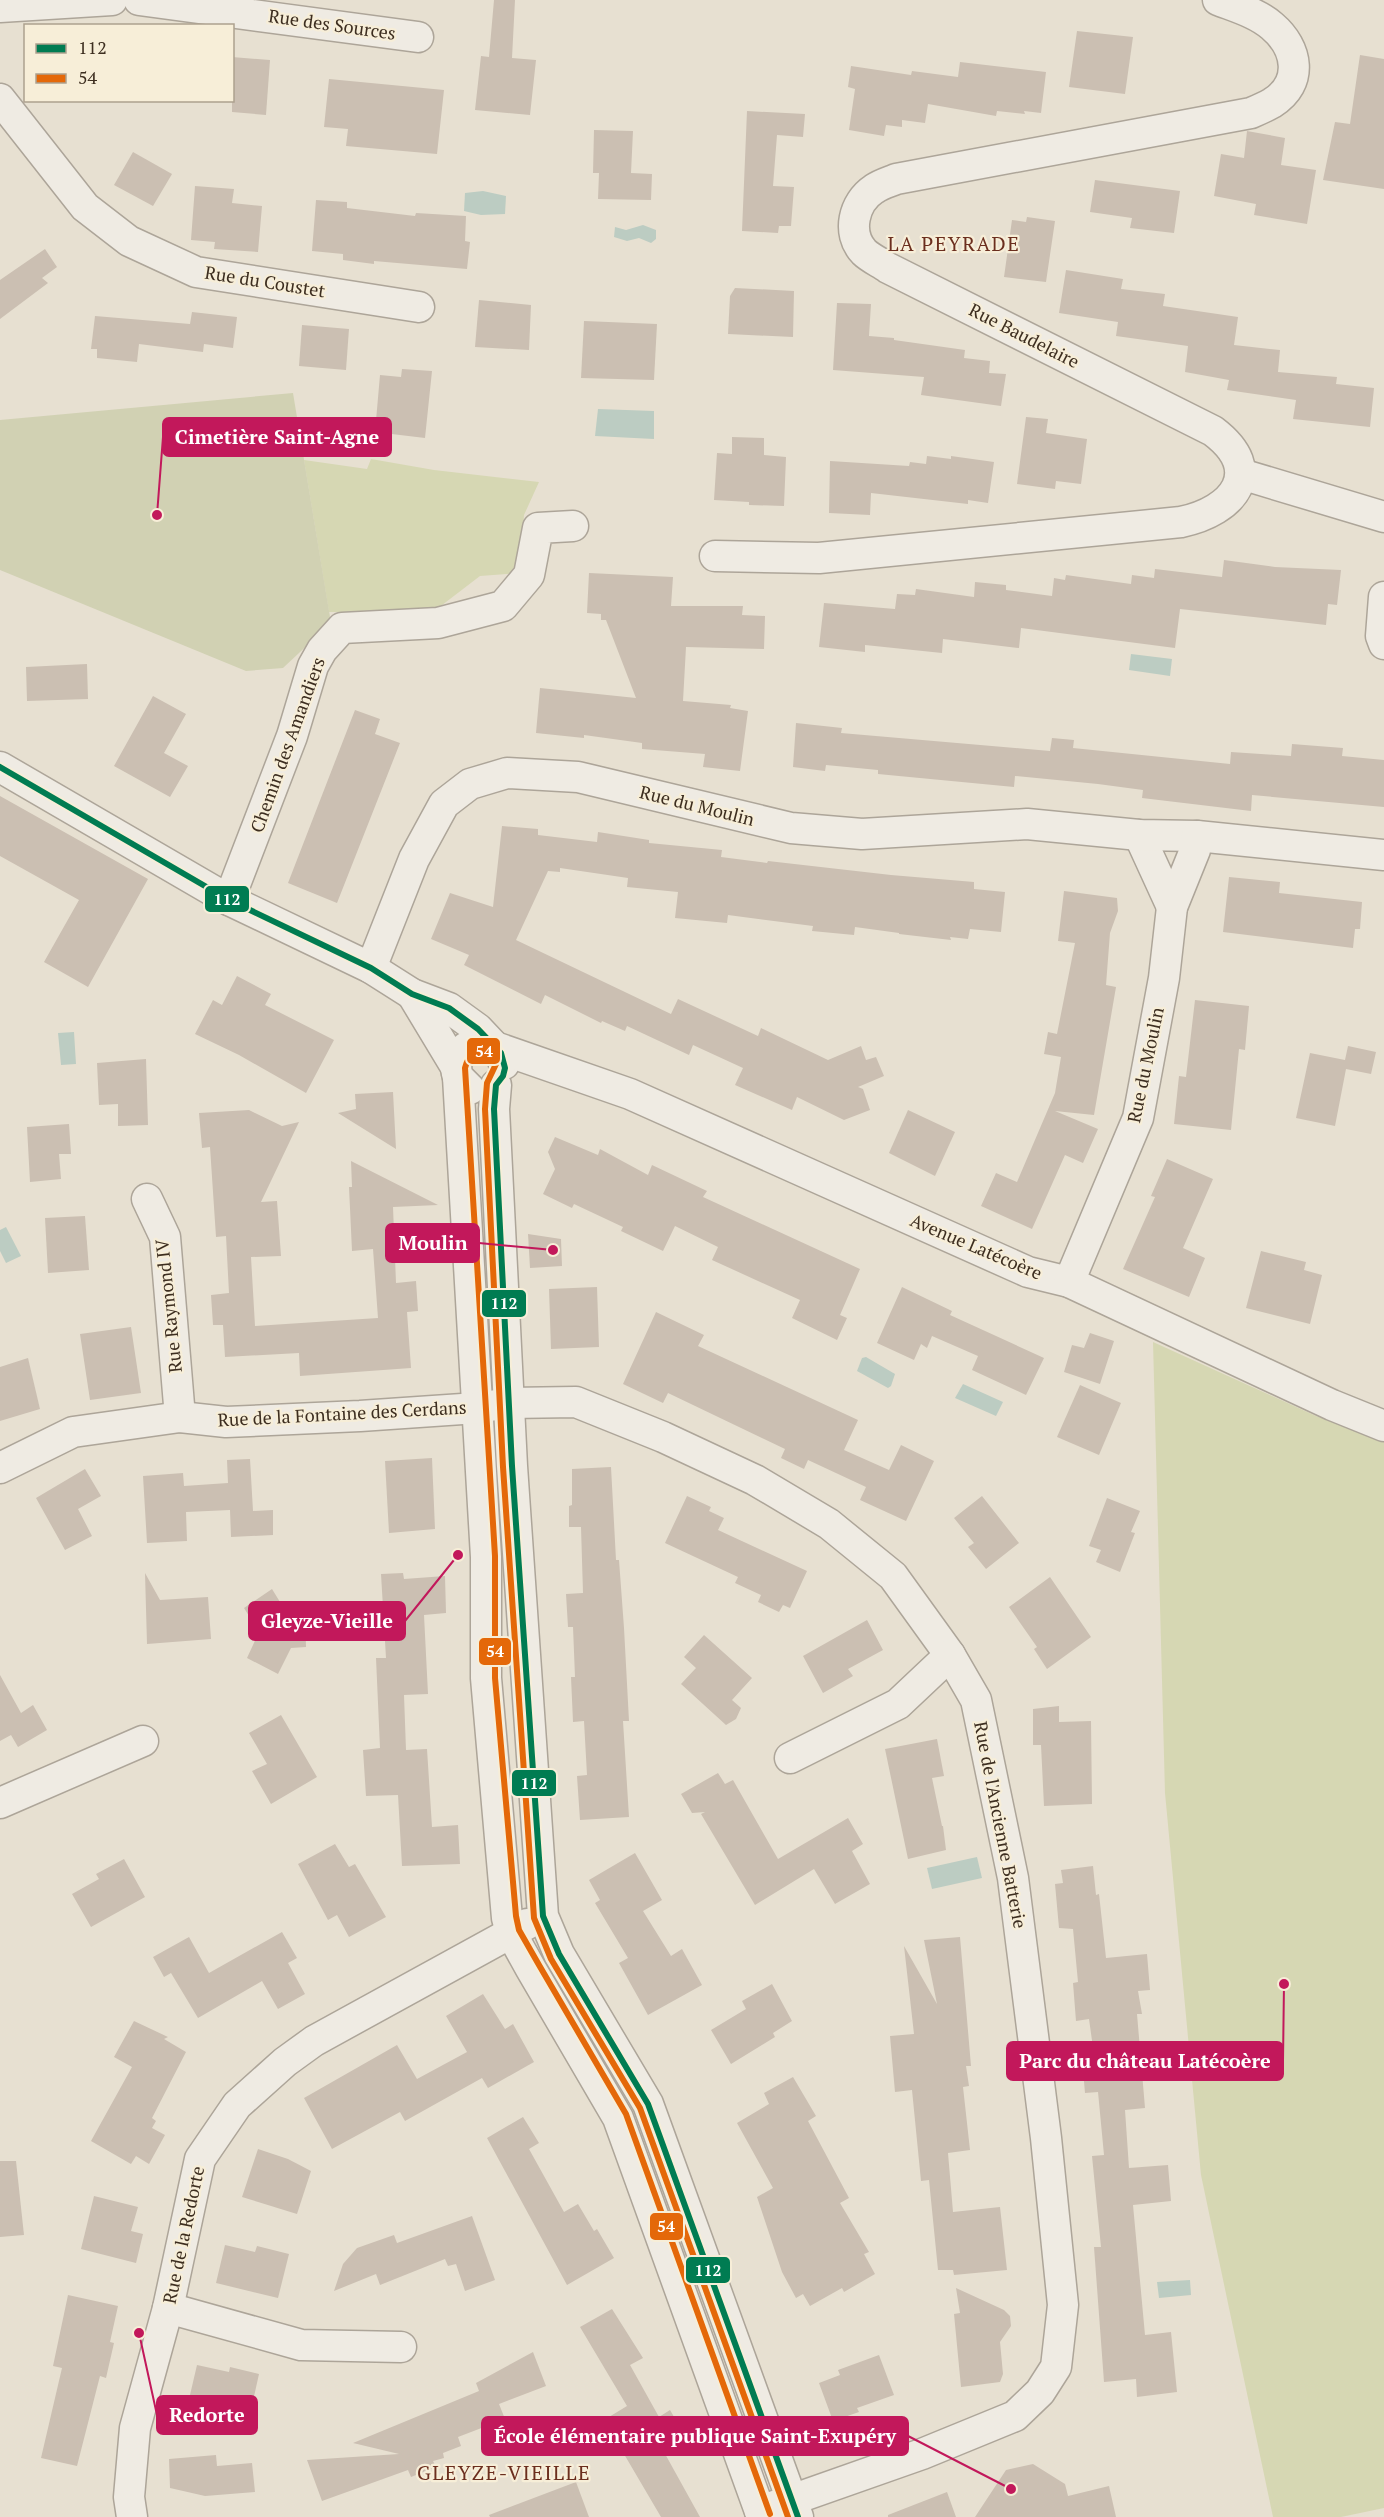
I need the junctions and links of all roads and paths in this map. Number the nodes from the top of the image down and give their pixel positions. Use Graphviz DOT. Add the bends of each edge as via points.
graph roads {
  1 [pos="112,0"];
  2 [pos="139,0"];
  3 [pos="1218,0"];
  4 [pos="0,7"];
  5 [pos="418,37"];
  6 [pos="0,99"];
  7 [pos="419,307"];
  8 [pos="1241,474"];
  9 [pos="1384,517"];
  10 [pos="573,525"];
  11 [pos="715,556"];
  12 [pos="1384,597"];
  13 [pos="1384,644"];
  14 [pos="0,767"];
  15 [pos="1139,835"];
  16 [pos="1197,836"];
  17 [pos="1384,855"];
  18 [pos="229,900"];
  19 [pos="1172,908"];
  20 [pos="371,968"];
  21 [pos="412,994"];
  22 [pos="493,1046"];
  23 [pos="457,1072"];
  24 [pos="566,1072"];
  25 [pos="497,1084"];
  26 [pos="147,1199"];
  27 [pos="1070,1282"];
  28 [pos="509,1403"];
  29 [pos="477,1408"];
  30 [pos="180,1417"];
  31 [pos="1384,1426"];
  32 [pos="0,1468"];
  33 [pos="950,1655"];
  34 [pos="143,1741"];
  35 [pos="790,1758"];
  36 [pos="0,1803"];
  37 [pos="543,1916"];
  38 [pos="511,1933"];
  39 [pos="168,2308"];
  40 [pos="401,2347"];
  41 [pos="795,2508"];
  42 [pos="761,2514"];
  43 [pos="132,2517"];
  1 -- 4 [label="street"];
  2 -- 5 [label="street, Rue des Sources"];
  3 -- 8 [label="street, Rue Baudelaire" via="1272,25 1294,55 1288,87 1274,102 1251,113 896,179 874,189 860,204 854,219 854,236 864,252 888,268 1213,431 1229,443 1239,458"];
  6 -- 7 [label="street, Rue du Coustet" via="85,207 129,241 196,272"];
  8 -- 9 [label="street"];
  8 -- 11 [label="street" via="1223,505 1202,518 1181,522 819,558"];
  10 -- 18 [label="street, Chemin des Amandiers" via="538,528 529,575 503,606 438,623 342,628 313,666 292,736"];
  12 -- 13 [label="street"];
  14 -- 18 [label="street, Avenue Latécoère"];
  15 -- 16 [label="street, Rue du Moulin"];
  15 -- 19 [label="street"];
  15 -- 20 [label="street, Rue du Moulin" via="1027,824 862,834 791,828 578,777 507,773 470,784 444,804 414,859"];
  16 -- 17 [label="street, Rue du Moulin"];
  16 -- 19 [label="street, Rue du Moulin"];
  18 -- 20 [label="street, Avenue Latécoère"];
  19 -- 27 [label="street, Rue du Moulin" via="1164,978 1138,1118"];
  20 -- 21 [label="street, Avenue Latécoère"];
  21 -- 22 [label="street, Avenue Latécoère" via="449,1008 478,1029"];
  21 -- 23 [label="street, Avenue Latécoère"];
  22 -- 23 [label="street" via="474,1042 467,1046 457,1059"];
  22 -- 24 [label="street, Avenue Latécoère"];
  22 -- 25 [label="street, Avenue Latécoère" via="501,1053 505,1068"];
  23 -- 25 [label="street, Avenue Latécoère" via="468,1088 483,1091"];
  23 -- 29 [label="street"];
  24 -- 25 [label="street, Avenue Latécoère"];
  24 -- 27 [label="street, Avenue Latécoère" via="630,1094 1028,1272"];
  25 -- 28 [label="street" via="494,1109"];
  26 -- 30 [label="street, Rue Raymond IV" via="165,1238"];
  27 -- 31 [label="street, Avenue Latécoère"];
  28 -- 29 [label="street, Rue de l'Ancienne Batterie"];
  28 -- 33 [label="street, Rue de l'Ancienne Batterie" via="576,1402 755,1480 828,1524 893,1576"];
  28 -- 37 [label="street"];
  29 -- 30 [label="street, Rue de la Fontaine des Cerdans" via="226,1422"];
  29 -- 38 [label="street" via="486,1557 486,1678 504,1893"];
  30 -- 32 [label="street, Rue de la Fontaine des Cerdans" via="74,1432"];
  33 -- 35 [label="street" via="898,1704"];
  33 -- 41 [label="street, Rue de l'Ancienne Batterie" via="976,1700 1013,1878 1063,2305 1056,2367 1041,2392 1015,2416"];
  34 -- 36 [label="street"];
  37 -- 38 [label="street, Rue de la Redorte"];
  37 -- 41 [label="street" via="559,1954 648,2104"];
  38 -- 39 [label="street, Rue de la Redorte" via="314,2041 237,2105 200,2159"];
  38 -- 42 [label="street" via="618,2118"];
  39 -- 40 [label="street" via="301,2345"];
  39 -- 43 [label="street, Rue de la Redorte" via="135,2428 129,2497"];
  41 -- 42 [label="street, Rue de l'Ancienne Batterie"];
}
